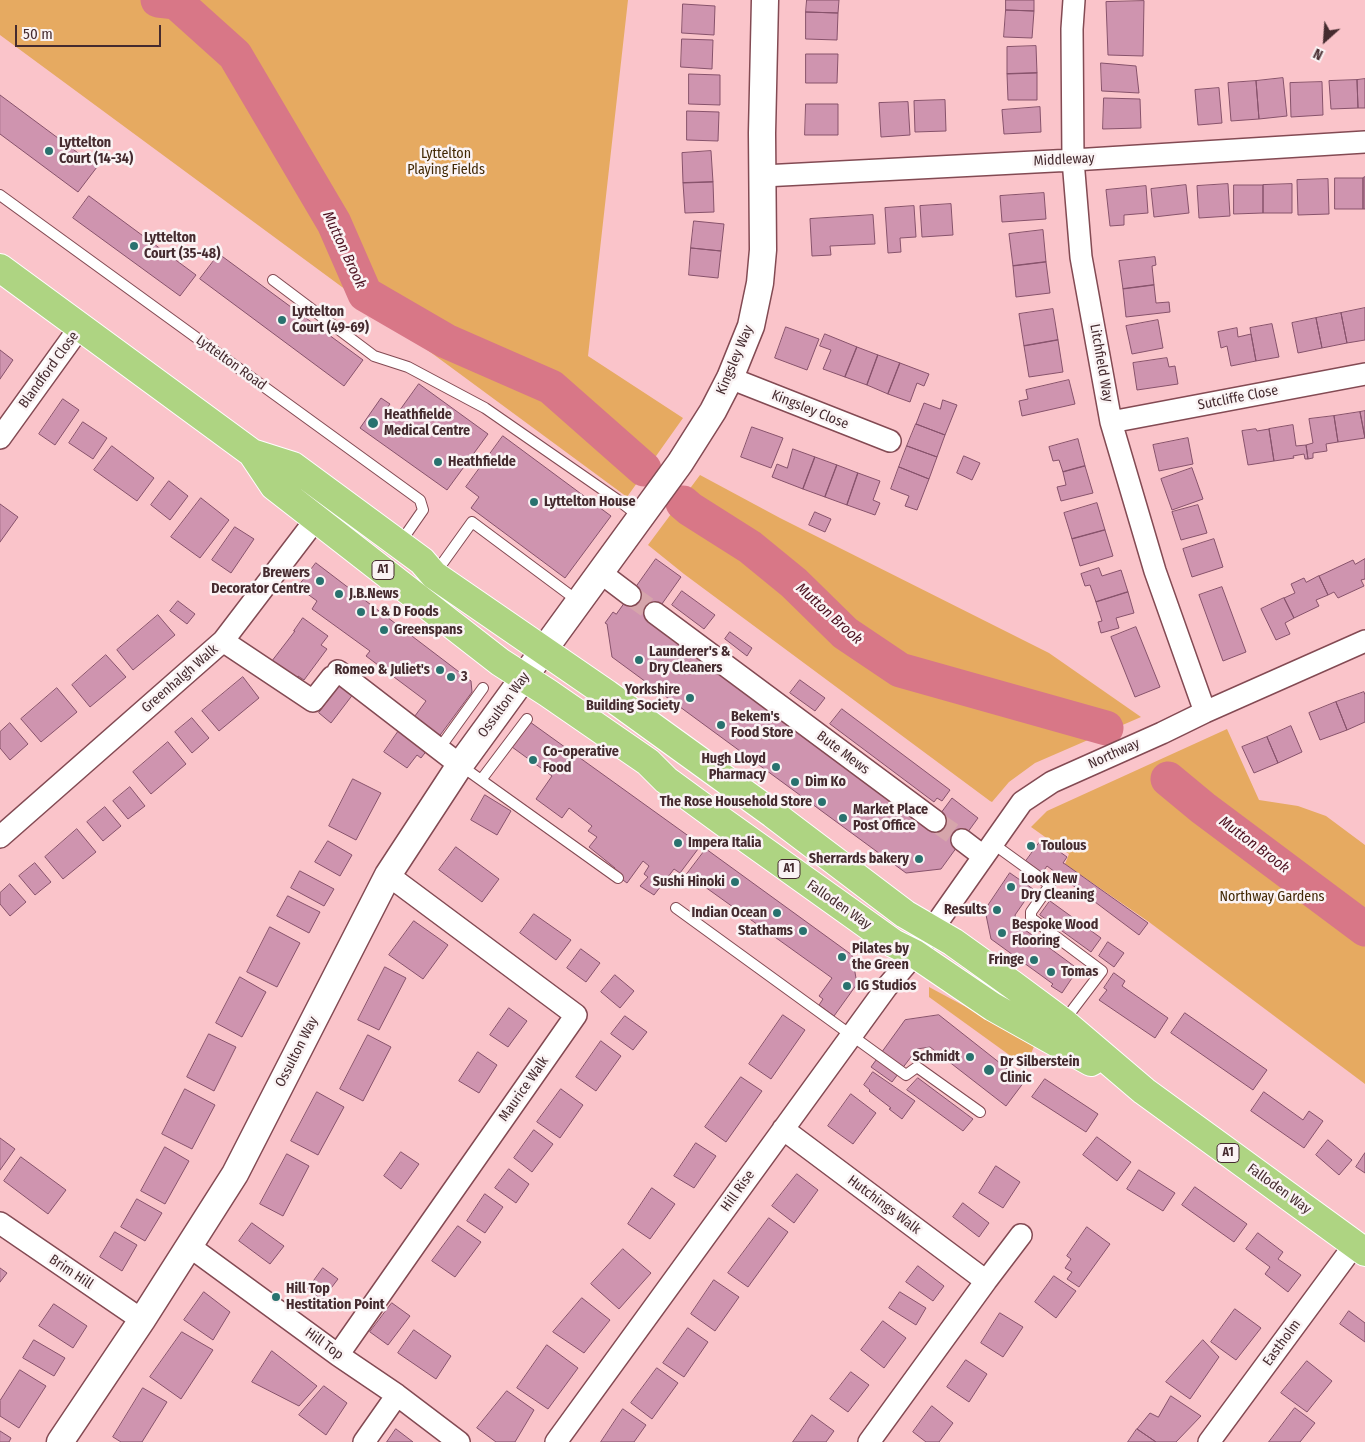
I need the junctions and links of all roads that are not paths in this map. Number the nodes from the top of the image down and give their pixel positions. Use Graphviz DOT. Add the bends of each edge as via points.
graph roads {
  1 [pos="765,0"];
  2 [pos="1074,0"];
  3 [pos="1365,142"];
  4 [pos="1073,160"];
  5 [pos="762,176"];
  6 [pos="0,195"];
  7 [pos="0,268"];
  8 [pos="273,280"];
  9 [pos="80,327"];
  10 [pos="1365,374"];
  11 [pos="730,378"];
  12 [pos="1112,422"];
  13 [pos="0,438"];
  14 [pos="890,441"];
  15 [pos="252,453"];
  16 [pos="333,496"];
  17 [pos="316,518"];
  18 [pos="641,518"];
  19 [pos="399,544"];
  20 [pos="601,573"];
  21 [pos="434,575"];
  22 [pos="630,595"];
  23 [pos="579,602"];
  24 [pos="655,613"];
  25 [pos="223,641"];
  26 [pos="1365,641"];
  27 [pos="534,664"];
  28 [pos="484,688"];
  29 [pos="1205,712"];
  30 [pos="527,719"];
  31 [pos="439,749"];
  32 [pos="460,765"];
  33 [pos="481,780"];
  34 [pos="935,821"];
  35 [pos="0,838"];
  36 [pos="962,840"];
  37 [pos="987,850"];
  38 [pos="388,875"];
  39 [pos="618,878"];
  40 [pos="676,908"];
  41 [pos="923,942"];
  42 [pos="1063,1022"];
  43 [pos="852,1035"];
  44 [pos="1144,1091"];
  45 [pos="980,1112"];
  46 [pos="783,1129"];
  47 [pos="0,1223"];
  48 [pos="1021,1235"];
  49 [pos="189,1246"];
  50 [pos="1360,1248"];
  51 [pos="986,1281"];
  52 [pos="142,1320"];
  53 [pos="338,1355"];
  54 [pos="398,1395"];
  55 [pos="60,1442"];
  56 [pos="364,1442"];
  57 [pos="458,1442"];
  58 [pos="556,1442"];
  59 [pos="869,1442"];
  60 [pos="1209,1442"];
  1 -- 5 [label="street, Kingsley Way"];
  2 -- 4 [label="street, Litchfield Way"];
  3 -- 4 [label="street, Middleway"];
  4 -- 5 [label="street, Middleway"];
  4 -- 12 [label="street, Litchfield Way" via="1081,257"];
  5 -- 11 [label="street, Kingsley Way" via="760,283 750,326"];
  6 -- 19 [label="lane, Lyttelton Road" via="420,500 422,510"];
  7 -- 9 [label="highway, A1"];
  8 -- 18 [label="lane" via="374,356 408,367 485,408"];
  9 -- 13 [label="street, Blandford Close"];
  9 -- 15 [label="highway, A1"];
  10 -- 12 [label="street, Sutcliffe Close"];
  11 -- 14 [label="street, Kingsley Close"];
  11 -- 18 [label="street, Kingsley Way" via="690,448"];
  12 -- 29 [label="street, Litchfield Way" via="1155,571"];
  15 -- 16 [label="highway, A1" via="293,466"];
  15 -- 17 [label="highway, A1" via="274,486"];
  16 -- 17 [label="street, Greenhalgh Walk"];
  16 -- 19 [label="highway, A1"];
  17 -- 25 [label="street, Greenhalgh Walk"];
  17 -- 27 [label="highway, A1" via="500,662"];
  18 -- 20 [label="street, Kingsley Way"];
  19 -- 21 [label="highway, A1" via="422,560"];
  20 -- 22 [label="street"];
  20 -- 23 [label="street, Kingsley Way"];
  21 -- 23 [label="lane" via="472,522"];
  21 -- 27 [label="highway, A1"];
  23 -- 27 [label="street, Kingsley Way"];
  24 -- 34 [label="street, Bute Mews"];
  25 -- 31 [label="street" via="312,701 335,674"];
  25 -- 35 [label="street, Greenhalgh Walk"];
  26 -- 29 [label="street, Northway"];
  27 -- 32 [label="street, Ossulton Way"];
  27 -- 41 [label="highway, Falloden Way / A1" via="773,814 905,914"];
  27 -- 41 [label="highway, Falloden Way / A1" via="558,699 648,762 666,780 714,816 852,915 893,943"];
  28 -- 31 [label="lane"];
  29 -- 37 [label="street, Northway" via="1052,782 1022,802"];
  30 -- 33 [label="lane"];
  31 -- 32 [label="street"];
  32 -- 33 [label="lane"];
  32 -- 38 [label="street, Ossulton Way"];
  33 -- 39 [label="lane"];
  36 -- 37 [label="street"];
  37 -- 41 [label="street, Northway"];
  37 -- 42 [label="lane" via="1050,885 1031,912 1031,918 1102,971"];
  38 -- 49 [label="street, Ossulton Way" via="235,1174"];
  38 -- 53 [label="street, Maurice Walk" via="576,1015"];
  40 -- 43 [label="lane"];
  41 -- 42 [label="highway, Falloden Way / A1" via="952,942"];
  41 -- 43 [label="street, Hill Rise"];
  41 -- 44 [label="highway, Falloden Way / A1" via="993,1007"];
  42 -- 44 [label="highway, Falloden Way / A1"];
  43 -- 45 [label="lane" via="906,1075 917,1067"];
  43 -- 46 [label="street, Hill Rise"];
  44 -- 50 [label="highway, Falloden Way / A1"];
  46 -- 51 [label="street, Hutchings Walk"];
  46 -- 58 [label="street, Hill Rise"];
  47 -- 52 [label="street, Brim Hill"];
  48 -- 51 [label="street"];
  49 -- 52 [label="street, Ossulton Way"];
  49 -- 53 [label="street, Hill Top"];
  50 -- 60 [label="street, Eastholm"];
  51 -- 59 [label="street"];
  52 -- 55 [label="street, Ossulton Way"];
  53 -- 54 [label="street, Hill Top"];
  54 -- 56 [label="street"];
  54 -- 57 [label="street, Hill Top"];
}
